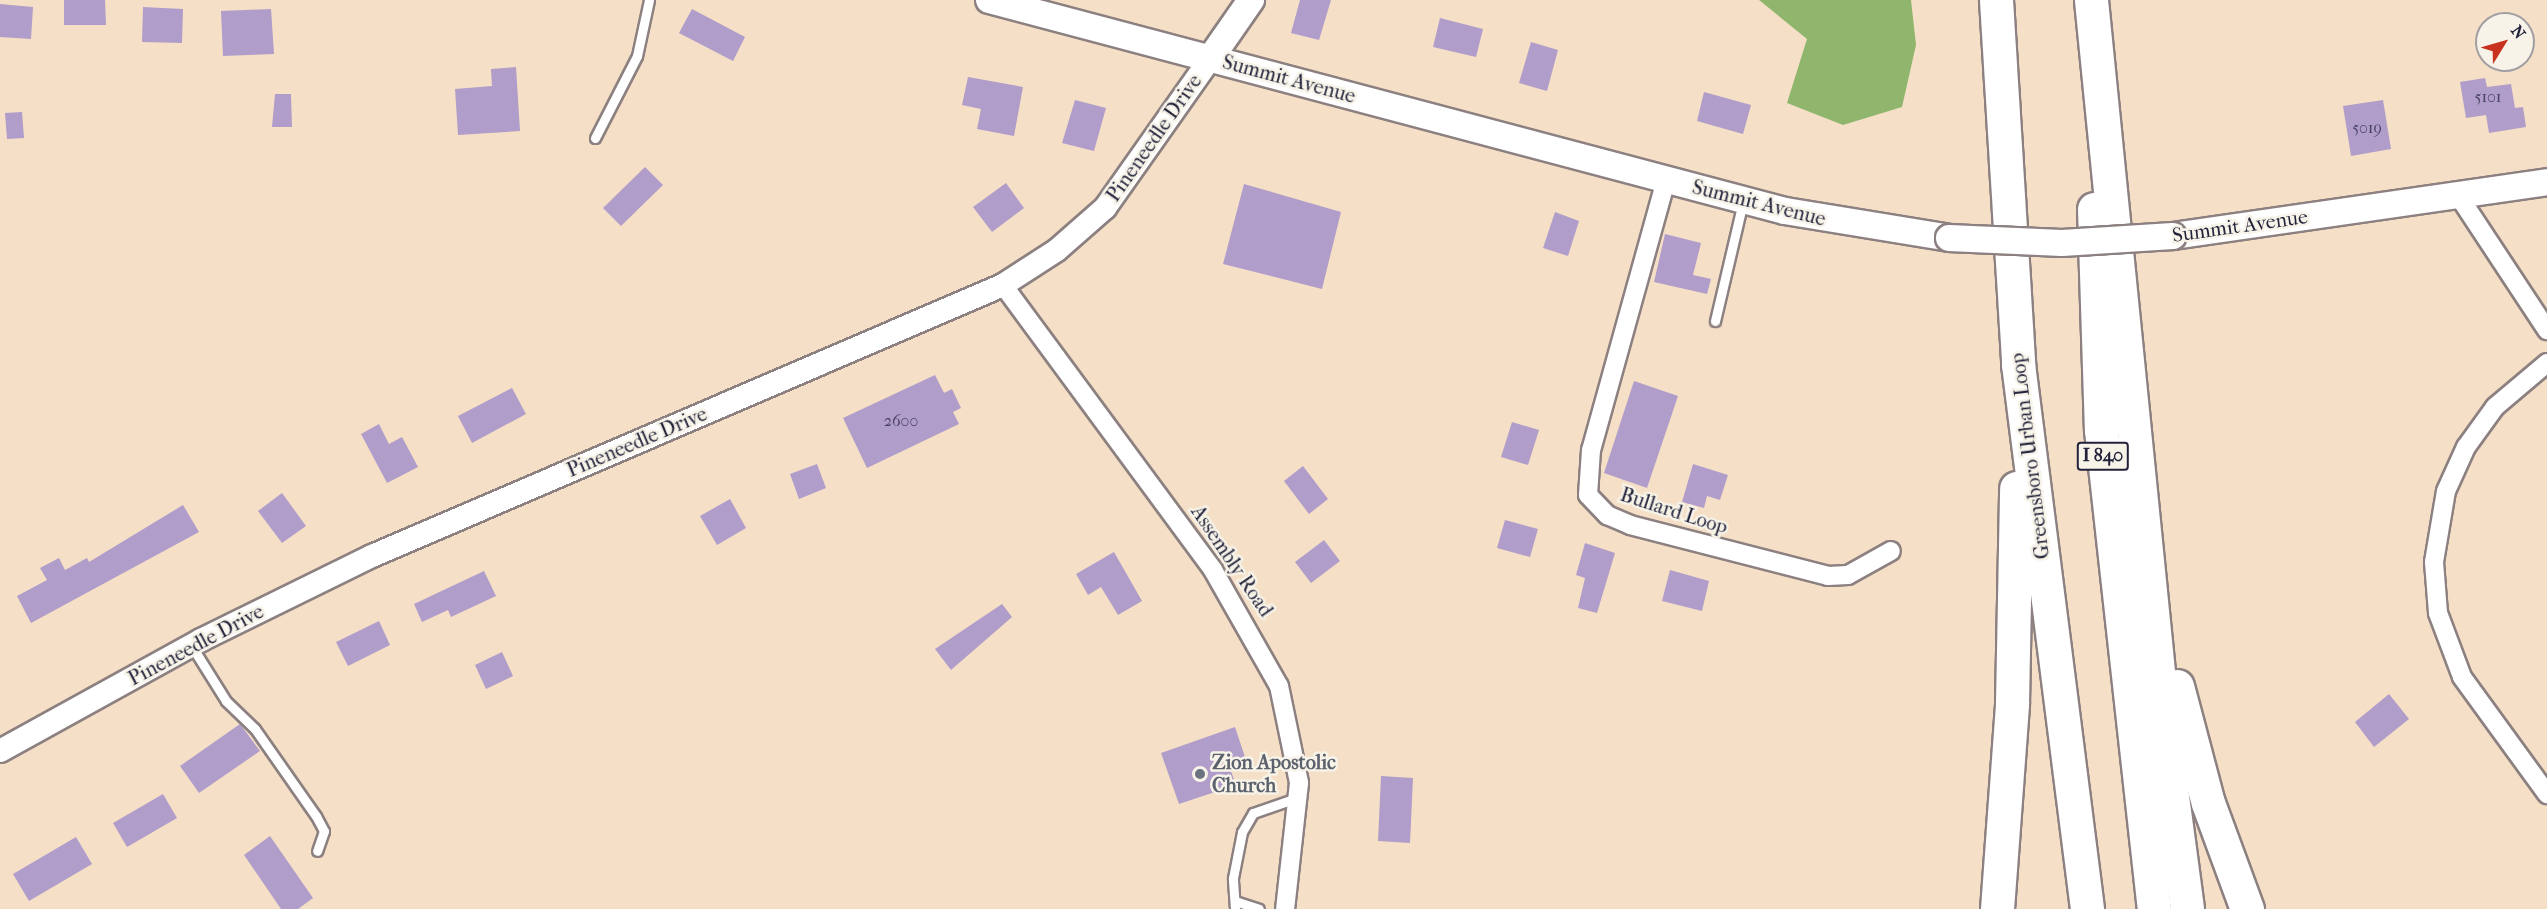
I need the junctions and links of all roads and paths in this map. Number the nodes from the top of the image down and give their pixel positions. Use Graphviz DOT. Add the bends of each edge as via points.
graph roads {
  1 [pos="649,0"];
  2 [pos="989,0"];
  3 [pos="1251,0"];
  4 [pos="1996,0"];
  5 [pos="2091,0"];
  6 [pos="1210,59"];
  7 [pos="595,138"];
  8 [pos="1666,180"];
  9 [pos="2547,182"];
  10 [pos="2458,195"];
  11 [pos="1743,200"];
  12 [pos="1003,285"];
  13 [pos="1715,321"];
  14 [pos="2547,330"];
  15 [pos="2547,363"];
  16 [pos="2018,364"];
  17 [pos="2150,546"];
  18 [pos="1891,551"];
  19 [pos="191,645"];
  20 [pos="0,751"];
  21 [pos="2547,794"];
  22 [pos="1299,797"];
  23 [pos="317,851"];
  24 [pos="1235,905"];
  25 [pos="1259,909"];
  26 [pos="1285,909"];
  27 [pos="1998,909"];
  28 [pos="2087,909"];
  29 [pos="2154,909"];
  30 [pos="2187,909"];
  31 [pos="2247,909"];
  1 -- 7 [label="lane" via="637,56"];
  2 -- 6 [label="main road, Summit Avenue"];
  3 -- 6 [label="main road"];
  4 -- 16 [label="highway, Greensboro Urban Loop"];
  5 -- 17 [label="highway"];
  5 -- 29 [label="highway, I 840" via="2101,430"];
  6 -- 8 [label="main road, Summit Avenue"];
  6 -- 12 [label="street, Pineneedle Drive" via="1105,208 1057,250"];
  8 -- 11 [label="main road, Summit Avenue"];
  8 -- 18 [label="street, Bullard Loop" via="1591,450 1588,495 1607,515 1629,525 1808,573 1848,574"];
  9 -- 10 [label="main road, Summit Avenue"];
  10 -- 11 [label="main road, Summit Avenue, bridge" via="2173,236 2062,243 1949,238 1830,221"];
  10 -- 14 [label="street"];
  11 -- 13 [label="lane"];
  12 -- 19 [label="street, Pineneedle Drive" via="372,556"];
  12 -- 22 [label="street, Assembly Road" via="1245,619 1289,717"];
  15 -- 21 [label="street" via="2495,407 2466,447 2446,491 2434,562 2438,613 2457,667"];
  16 -- 27 [label="highway" via="2012,703"];
  16 -- 28 [label="highway, Greensboro Urban Loop"];
  17 -- 30 [label="highway" via="2166,751"];
  17 -- 31 [label="highway" via="2190,740"];
  19 -- 20 [label="street, Pineneedle Drive"];
  19 -- 23 [label="lane" via="226,701 255,729 316,816 324,831"];
  22 -- 24 [label="lane" via="1253,813 1242,832 1233,878"];
  22 -- 26 [label="street, Assembly Road"];
  24 -- 25 [label="lane"];
}
